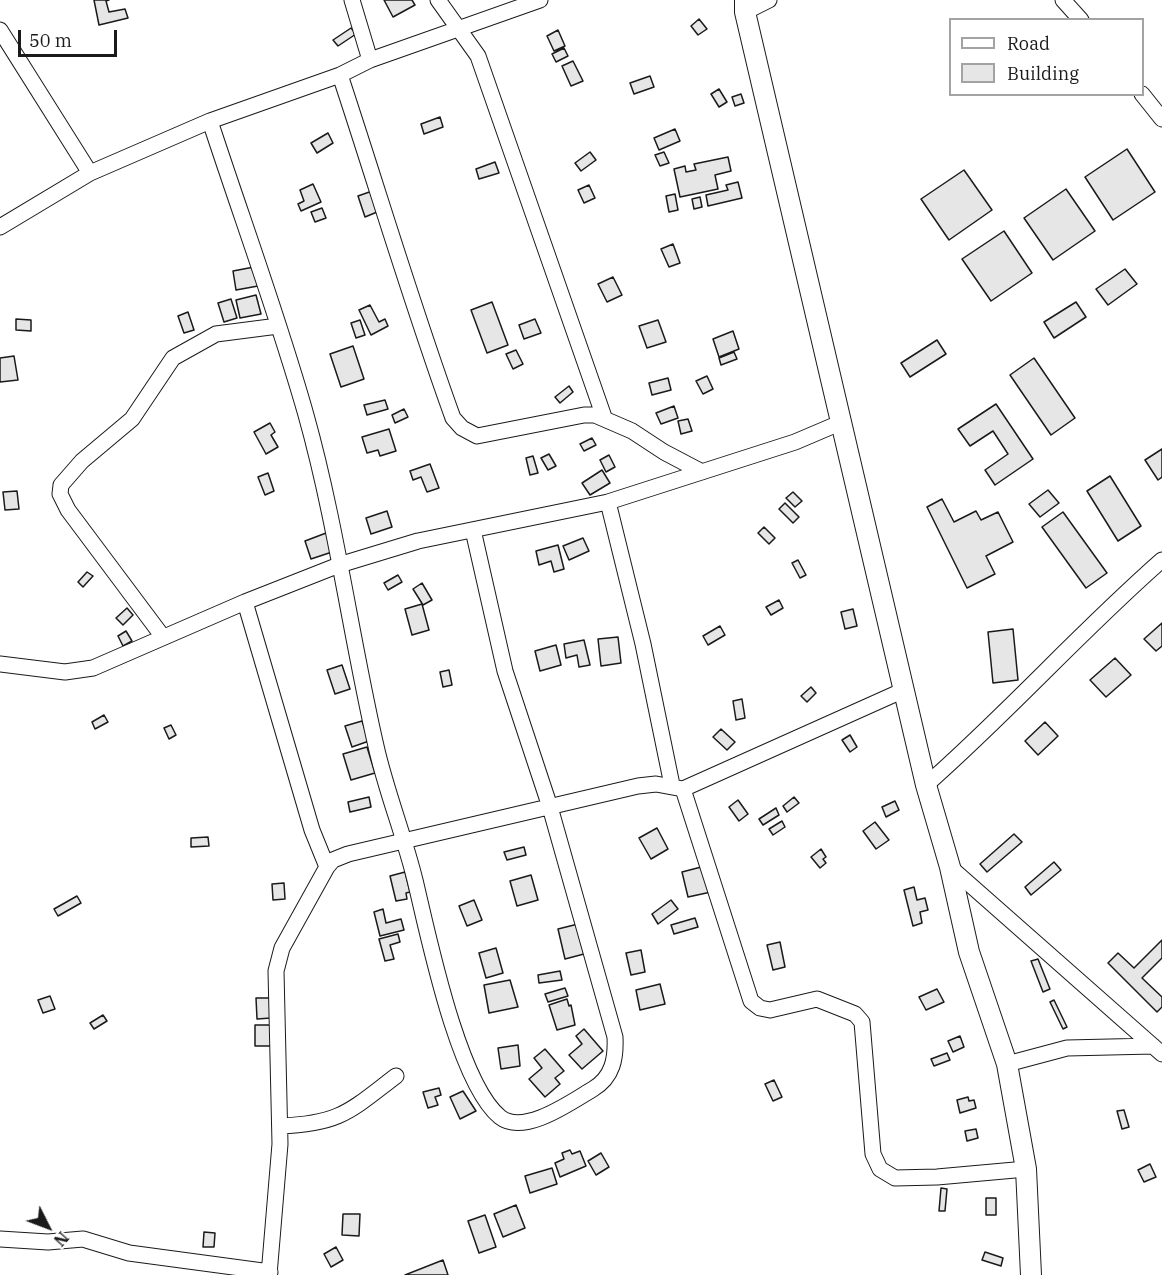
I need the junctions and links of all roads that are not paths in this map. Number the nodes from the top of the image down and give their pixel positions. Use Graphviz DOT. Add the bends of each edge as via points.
graph roads {
  1 [pos="352,0"];
  2 [pos="438,0"];
  3 [pos="540,0"];
  4 [pos="769,0"];
  5 [pos="1063,0"];
  6 [pos="745,6"];
  7 [pos="1079,18"];
  8 [pos="458,28"];
  9 [pos="0,30"];
  10 [pos="369,60"];
  11 [pos="340,75"];
  12 [pos="1144,95"];
  13 [pos="1162,119"];
  14 [pos="210,121"];
  15 [pos="90,173"];
  16 [pos="0,227"];
  17 [pos="278,326"];
  18 [pos="604,417"];
  19 [pos="842,422"];
  20 [pos="702,472"];
  21 [pos="608,502"];
  22 [pos="473,530"];
  23 [pos="1162,560"];
  24 [pos="339,565"];
  25 [pos="245,602"];
  26 [pos="163,638"];
  27 [pos="0,664"];
  28 [pos="904,690"];
  29 [pos="926,785"];
  30 [pos="678,787"];
  31 [pos="549,807"];
  32 [pos="405,840"];
  33 [pos="327,867"];
  34 [pos="950,867"];
  35 [pos="1157,1050"];
  36 [pos="1007,1064"];
  37 [pos="396,1076"];
  38 [pos="280,1126"];
  39 [pos="1026,1168"];
  40 [pos="0,1239"];
  41 [pos="270,1274"];
  42 [pos="1031,1275"];
  1 -- 10 [label="street"];
  2 -- 8 [label="street"];
  3 -- 8 [label="street"];
  4 -- 6 [label="street"];
  5 -- 7 [label="street"];
  6 -- 19 [label="main road"];
  8 -- 10 [label="street"];
  8 -- 18 [label="street" via="482,66"];
  9 -- 15 [label="street"];
  10 -- 11 [label="street"];
  11 -- 14 [label="street"];
  11 -- 18 [label="street" via="400,257 412,307 453,418 477,436 584,415"];
  12 -- 13 [label="street"];
  14 -- 15 [label="street"];
  14 -- 17 [label="street"];
  15 -- 16 [label="street"];
  17 -- 24 [label="street" via="306,417"];
  17 -- 26 [label="street" via="216,334 173,358 132,418 82,460 61,485 60,494 68,510"];
  18 -- 20 [label="street"];
  19 -- 20 [label="street" via="795,442"];
  19 -- 28 [label="main road"];
  20 -- 21 [label="street"];
  21 -- 22 [label="street"];
  21 -- 30 [label="street"];
  22 -- 24 [label="street" via="418,541"];
  22 -- 31 [label="street" via="505,671"];
  23 -- 29 [label="street"];
  24 -- 25 [label="street"];
  24 -- 32 [label="street" via="376,749"];
  25 -- 26 [label="street"];
  25 -- 33 [label="street" via="312,831"];
  26 -- 27 [label="street" via="93,668 64,672"];
  28 -- 29 [label="main road"];
  28 -- 30 [label="street"];
  29 -- 34 [label="main road"];
  30 -- 31 [label="street" via="638,786"];
  30 -- 39 [label="street" via="751,1000 770,1010 817,999 855,1014 862,1022 873,1154 880,1169 895,1178"];
  31 -- 32 [label="street"];
  31 -- 32 [label="street" via="615,1037 616,1055 611,1071 599,1085 528,1122 513,1123 493,1110 465,1058 449,1014"];
  32 -- 33 [label="street" via="348,854"];
  33 -- 38 [label="street" via="282,948 276,970"];
  34 -- 35 [label="street"];
  34 -- 36 [label="main road" via="969,952"];
  35 -- 36 [label="street" via="1067,1048"];
  36 -- 39 [label="main road"];
  37 -- 38 [label="street" via="338,1118 315,1125"];
  38 -- 41 [label="street"];
  39 -- 42 [label="main road"];
  40 -- 41 [label="street" via="93,1240 129,1253"];
}
